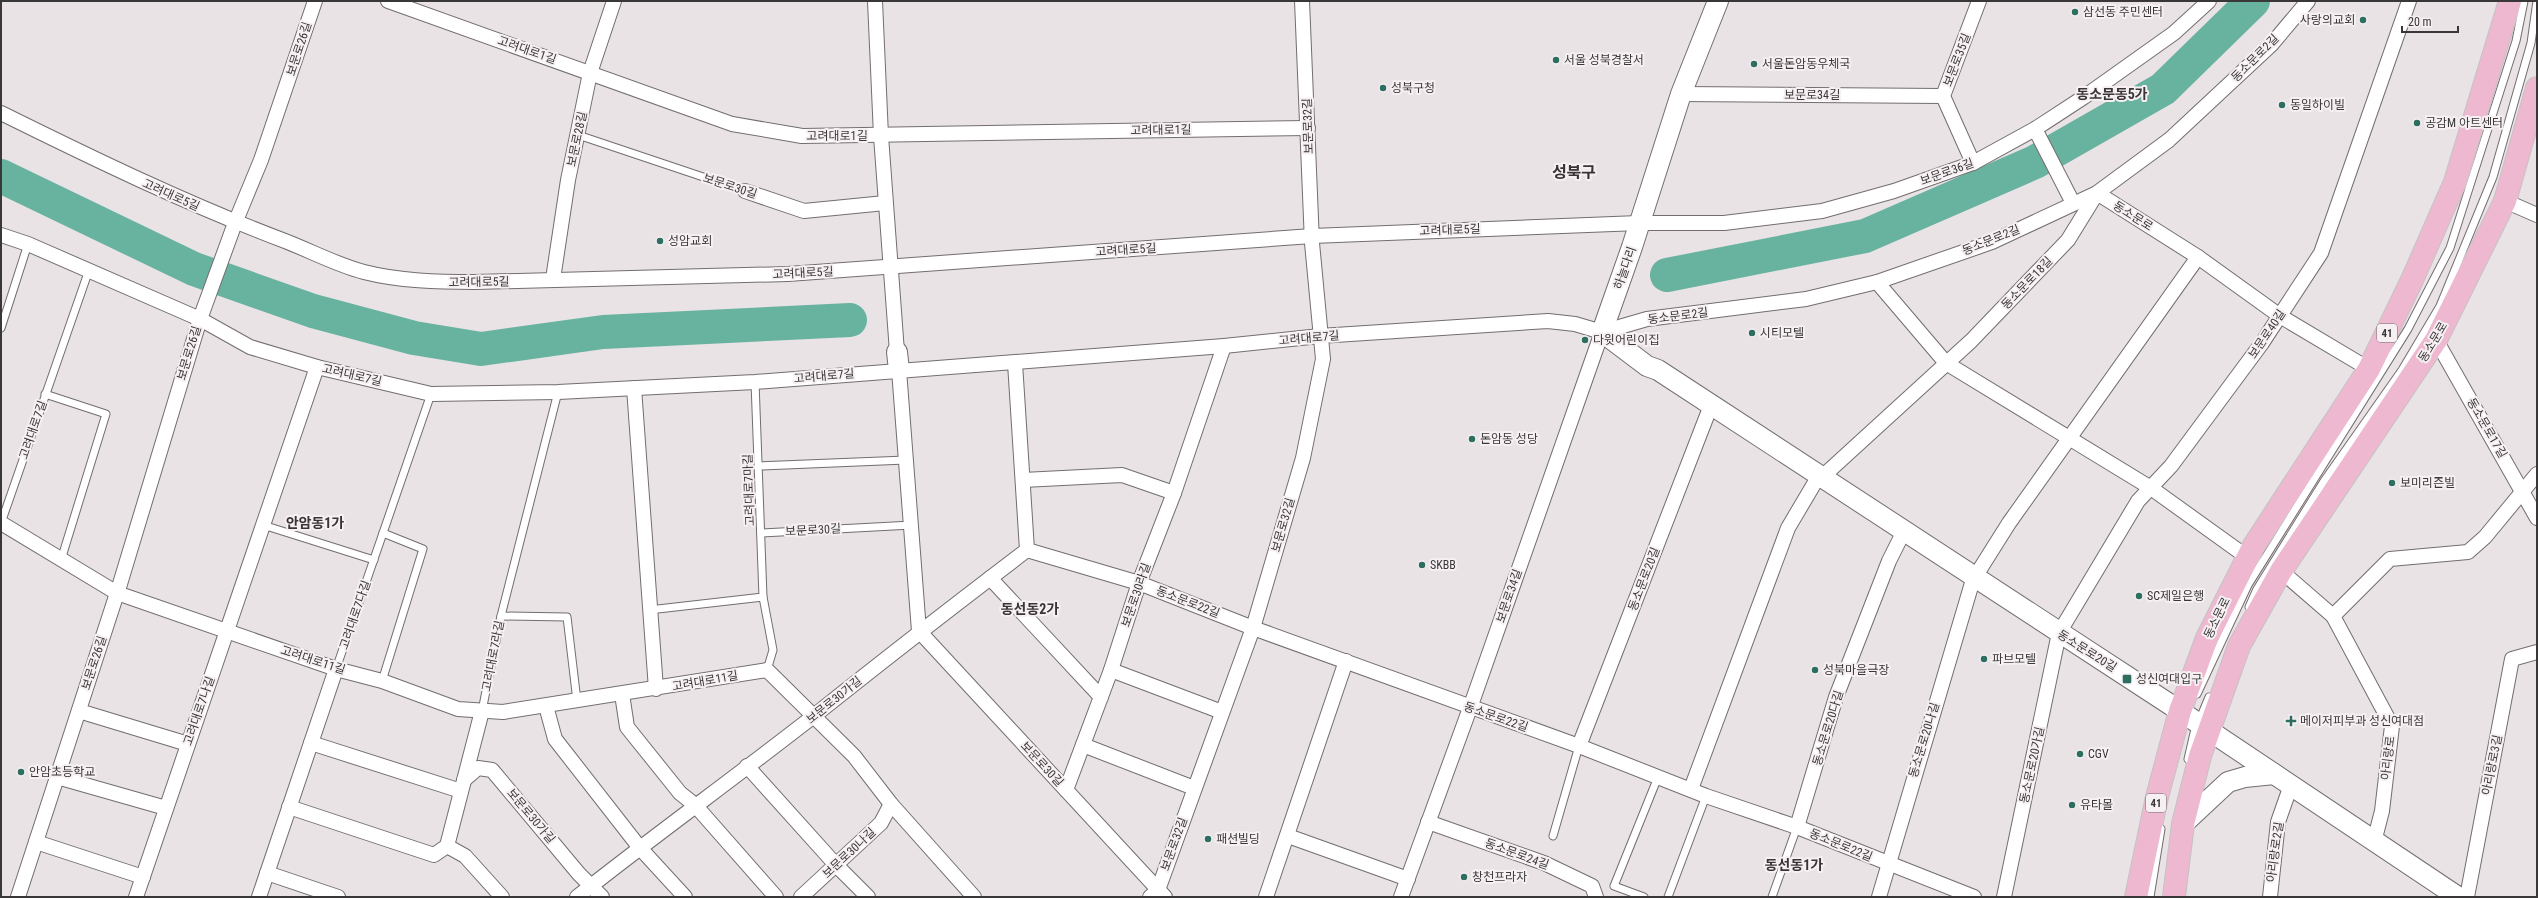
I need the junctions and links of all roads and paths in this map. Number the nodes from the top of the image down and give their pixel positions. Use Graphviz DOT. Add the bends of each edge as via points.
graph roads {
  1 [pos="315,1"];
  2 [pos="388,1"];
  3 [pos="614,1"];
  4 [pos="875,1"];
  5 [pos="1302,1"];
  6 [pos="1718,1"];
  7 [pos="1979,1"];
  8 [pos="2209,1"];
  9 [pos="2308,1"];
  10 [pos="2409,1"];
  11 [pos="2510,1"];
  12 [pos="2524,1"];
  13 [pos="2537,1"];
  14 [pos="590,72"];
  15 [pos="2537,88"];
  16 [pos="1681,94"];
  17 [pos="1943,96"];
  18 [pos="1,113"];
  19 [pos="1308,128"];
  20 [pos="2035,129"];
  21 [pos="578,135"];
  22 [pos="881,136"];
  23 [pos="1973,163"];
  24 [pos="745,191"];
  25 [pos="2097,193"];
  26 [pos="2505,201"];
  27 [pos="886,203"];
  28 [pos="2073,203"];
  29 [pos="2537,215"];
  30 [pos="235,223"];
  31 [pos="1639,223"];
  32 [pos="1,235"];
  33 [pos="1312,236"];
  34 [pos="28,244"];
  35 [pos="2198,257"];
  36 [pos="88,270"];
  37 [pos="890,274"];
  38 [pos="553,279"];
  39 [pos="1877,282"];
  40 [pos="1610,313"];
  41 [pos="2280,316"];
  42 [pos="200,319"];
  43 [pos="1,328"];
  44 [pos="1602,332"];
  45 [pos="1320,334"];
  46 [pos="2436,340"];
  47 [pos="1224,346"];
  48 [pos="898,361"];
  49 [pos="1015,363"];
  50 [pos="1946,364"];
  51 [pos="317,366"];
  52 [pos="1647,366"];
  53 [pos="2369,369"];
  54 [pos="755,382"];
  55 [pos="634,388"];
  56 [pos="558,392"];
  57 [pos="45,394"];
  58 [pos="431,394"];
  59 [pos="1708,413"];
  60 [pos="2070,439"];
  61 [pos="906,460"];
  62 [pos="759,466"];
  63 [pos="2537,474"];
  64 [pos="1023,480"];
  65 [pos="1817,481"];
  66 [pos="2151,488"];
  67 [pos="2523,491"];
  68 [pos="1174,493"];
  69 [pos="2537,518"];
  70 [pos="1,523"];
  71 [pos="263,524"];
  72 [pos="912,525"];
  73 [pos="383,533"];
  74 [pos="761,533"];
  75 [pos="1900,539"];
  76 [pos="1027,550"];
  77 [pos="2247,557"];
  78 [pos="61,560"];
  79 [pos="374,560"];
  80 [pos="2281,571"];
  81 [pos="990,578"];
  82 [pos="1973,580"];
  83 [pos="1139,583"];
  84 [pos="117,593"];
  85 [pos="763,597"];
  86 [pos="649,610"];
  87 [pos="501,616"];
  88 [pos="2245,616"];
  89 [pos="2333,616"];
  90 [pos="1253,628"];
  91 [pos="227,630"];
  92 [pos="919,631"];
  93 [pos="2059,633"];
  94 [pos="2235,636"];
  95 [pos="2229,649"];
  96 [pos="2537,652"];
  97 [pos="1346,661"];
  98 [pos="336,669"];
  99 [pos="767,670"];
  100 [pos="1111,670"];
  101 [pos="382,681"];
  102 [pos="2213,688"];
  103 [pos="656,689"];
  104 [pos="622,694"];
  105 [pos="1101,697"];
  106 [pos="577,701"];
  107 [pos="546,706"];
  108 [pos="1470,708"];
  109 [pos="482,710"];
  110 [pos="79,711"];
  111 [pos="1222,712"];
  112 [pos="814,715"];
  113 [pos="2193,715"];
  114 [pos="311,743"];
  115 [pos="2180,743"];
  116 [pos="188,744"];
  117 [pos="1083,745"];
  118 [pos="1579,746"];
  119 [pos="747,766"];
  120 [pos="2186,767"];
  121 [pos="2274,774"];
  122 [pos="57,777"];
  123 [pos="1658,777"];
  124 [pos="463,785"];
  125 [pos="2291,785"];
  126 [pos="1194,788"];
  127 [pos="1691,789"];
  128 [pos="1066,790"];
  129 [pos="1706,796"];
  130 [pos="891,804"];
  131 [pos="695,805"];
  132 [pos="289,807"];
  133 [pos="166,808"];
  134 [pos="1428,822"];
  135 [pos="2172,823"];
  136 [pos="1797,827"];
  137 [pos="1288,836"];
  138 [pos="1553,836"];
  139 [pos="36,842"];
  140 [pos="2374,842"];
  141 [pos="447,846"];
  142 [pos="640,848"];
  143 [pos="1887,863"];
  144 [pos="836,865"];
  145 [pos="267,873"];
  146 [pos="143,877"];
  147 [pos="1408,879"];
  148 [pos="591,886"];
  149 [pos="1158,895"];
  150 [pos="18,897"];
  151 [pos="136,897"];
  152 [pos="259,897"];
  153 [pos="338,897"];
  154 [pos="502,897"];
  155 [pos="577,897"];
  156 [pos="602,897"];
  157 [pos="685,897"];
  158 [pos="776,897"];
  159 [pos="801,897"];
  160 [pos="868,897"];
  161 [pos="974,897"];
  162 [pos="1266,897"];
  163 [pos="1401,897"];
  164 [pos="1596,897"];
  165 [pos="1644,897"];
  166 [pos="1668,897"];
  167 [pos="1772,897"];
  168 [pos="1878,897"];
  169 [pos="1974,897"];
  170 [pos="2004,897"];
  171 [pos="2136,897"];
  172 [pos="2150,897"];
  173 [pos="2174,897"];
  174 [pos="2270,897"];
  175 [pos="2458,897"];
  176 [pos="2467,897"];
  1 -- 30 [label="street, 보문로26길" via="261,160"];
  2 -- 14 [label="street, 고려대로1길"];
  3 -- 14 [label="street, 보문로28길"];
  4 -- 22 [label="street"];
  5 -- 19 [label="street, 보문로32길"];
  6 -- 16 [label="street"];
  7 -- 17 [label="street, 보문로35길"];
  8 -- 20 [label="street, 보문로36길" via="2174,33"];
  9 -- 25 [label="street, 동소문로2길" via="2271,45 2169,140"];
  10 -- 41 [label="street, 보문로40길" via="2321,253"];
  11 -- 53 [label="main road, 동소문로 / 41" via="2455,182"];
  12 -- 113 [label="lane" via="2516,41 2450,248 2408,329 2248,585"];
  13 -- 88 [label="lane" via="2531,43 2493,178 2440,306 2402,370 2324,481 2258,589"];
  14 -- 21 [label="street, 보문로28길"];
  14 -- 22 [label="street, 고려대로1길" via="732,124 802,136"];
  15 -- 26 [label="main road, 동소문로 / 41"];
  16 -- 17 [label="street, 보문로34길"];
  16 -- 31 [label="street"];
  17 -- 23 [label="street, 보문로35길"];
  18 -- 30 [label="street, 고려대로5길" via="130,177"];
  19 -- 22 [label="street, 고려대로1길"];
  19 -- 33 [label="street, 보문로32길"];
  20 -- 23 [label="street, 보문로36길"];
  20 -- 28 [label="street"];
  21 -- 24 [label="lane, 보문로30길"];
  21 -- 38 [label="street, 보문로28길"];
  22 -- 27 [label="street"];
  23 -- 31 [label="street, 보문로36길" via="1894,191 1822,211 1724,223"];
  24 -- 27 [label="street, 보문로30길" via="804,211"];
  25 -- 28 [label="street, 동소문로2길"];
  25 -- 35 [label="street, 동소문로"];
  25 -- 50 [label="street, 동소문로18길" via="2068,240"];
  26 -- 29 [label="street"];
  26 -- 46 [label="main road, 동소문로 / 41"];
  27 -- 37 [label="street"];
  28 -- 39 [label="street, 동소문로2길" via="1992,242"];
  30 -- 38 [label="street, 고려대로5길" via="363,272 443,282"];
  30 -- 42 [label="street, 보문로26길"];
  31 -- 33 [label="street, 고려대로5길"];
  31 -- 40 [label="street, 하늘다리"];
  32 -- 34 [label="street, 고려대로7길"];
  33 -- 37 [label="street, 고려대로5길"];
  33 -- 45 [label="street, 보문로32길"];
  34 -- 36 [label="street, 고려대로7길"];
  34 -- 43 [label="lane"];
  35 -- 41 [label="street, 동소문로"];
  35 -- 60 [label="street"];
  36 -- 42 [label="street, 고려대로7길"];
  36 -- 57 [label="lane, 고려대로7길"];
  37 -- 38 [label="street, 고려대로5길"];
  37 -- 48 [label="street"];
  39 -- 44 [label="street, 동소문로2길" via="1806,299 1646,320"];
  39 -- 50 [label="street"];
  40 -- 44 [label="street, 보문로34길"];
  41 -- 53 [label="street, 동소문로"];
  41 -- 66 [label="street, 보문로40길" via="2171,466"];
  42 -- 51 [label="street, 고려대로7길" via="250,347"];
  42 -- 84 [label="street, 보문로26길"];
  44 -- 45 [label="street, 고려대로7길" via="1575,324 1548,321"];
  44 -- 52 [label="street, 동소문로20길"];
  44 -- 108 [label="street, 보문로34길"];
  45 -- 47 [label="street, 고려대로7길"];
  45 -- 90 [label="street, 보문로32길" via="1323,359 1303,458"];
  46 -- 67 [label="street, 동소문로17길"];
  46 -- 80 [label="main road, 동소문로 / 41"];
  47 -- 49 [label="street, 고려대로7길"];
  47 -- 68 [label="street, 보문로30라길"];
  48 -- 49 [label="street, 고려대로7길"];
  48 -- 54 [label="street, 고려대로7길"];
  48 -- 61 [label="street"];
  49 -- 64 [label="street"];
  50 -- 60 [label="street"];
  50 -- 65 [label="street"];
  51 -- 58 [label="street, 고려대로7길"];
  51 -- 71 [label="street, 고려대로7나길"];
  52 -- 59 [label="street, 동소문로20길" via="1653,376"];
  52 -- 65 [label="street, 동소문로20길" via="1658,370"];
  53 -- 77 [label="main road, 동소문로 / 41"];
  54 -- 55 [label="street, 고려대로7길"];
  54 -- 62 [label="lane, 고려대로7마길"];
  55 -- 56 [label="street, 고려대로7길"];
  55 -- 86 [label="street"];
  56 -- 58 [label="street, 고려대로7길"];
  56 -- 87 [label="lane, 고려대로7라길"];
  57 -- 70 [label="lane, 고려대로7길"];
  57 -- 78 [label="lane" via="106,414"];
  58 -- 73 [label="lane, 고려대로7다길"];
  59 -- 65 [label="street, 동소문로20길"];
  59 -- 118 [label="street, 동소문로20길"];
  60 -- 66 [label="street"];
  60 -- 82 [label="street" via="2008,523"];
  61 -- 62 [label="lane"];
  61 -- 72 [label="street"];
  62 -- 74 [label="lane, 고려대로7마길"];
  63 -- 67 [label="street"];
  64 -- 68 [label="street" via="1122,475"];
  64 -- 76 [label="street"];
  65 -- 75 [label="street, 동소문로20길"];
  65 -- 82 [label="street, 동소문로20길"];
  65 -- 127 [label="street" via="1788,528"];
  66 -- 77 [label="street"];
  66 -- 93 [label="street, 보문로40길" via="2138,501"];
  67 -- 69 [label="street, 동소문로17길"];
  67 -- 89 [label="street" via="2485,537 2468,552 2390,559"];
  68 -- 83 [label="street, 보문로30라길"];
  70 -- 78 [label="street, 고려대로11길"];
  71 -- 79 [label="lane"];
  71 -- 91 [label="street, 고려대로7나길"];
  72 -- 74 [label="lane, 보문로30길"];
  72 -- 92 [label="street"];
  73 -- 79 [label="lane, 고려대로7다길"];
  73 -- 101 [label="lane" via="423,549"];
  74 -- 85 [label="lane, 고려대로7마길"];
  75 -- 82 [label="street, 동소문로20길"];
  75 -- 136 [label="street, 동소문로20다길" via="1889,560 1836,697"];
  76 -- 81 [label="street"];
  76 -- 83 [label="street, 동소문로22길"];
  77 -- 113 [label="main road, 동소문로 / 41" via="2207,638"];
  78 -- 84 [label="street, 고려대로11길"];
  79 -- 98 [label="lane, 고려대로7다길"];
  80 -- 89 [label="street"];
  80 -- 113 [label="main road, 동소문로 / 41" via="2239,646"];
  81 -- 92 [label="street"];
  81 -- 105 [label="street"];
  82 -- 93 [label="street, 동소문로20길"];
  82 -- 143 [label="street, 동소문로20나길"];
  83 -- 90 [label="street, 동소문로22길"];
  83 -- 100 [label="street, 보문로30라길"];
  84 -- 91 [label="street, 고려대로11길"];
  84 -- 110 [label="street, 보문로26길"];
  85 -- 86 [label="lane"];
  85 -- 99 [label="lane, 고려대로7마길" via="773,650"];
  86 -- 103 [label="street"];
  87 -- 106 [label="lane" via="567,617"];
  87 -- 109 [label="lane, 고려대로7라길"];
  89 -- 140 [label="street, 아리랑로" via="2392,726 2382,811"];
  90 -- 97 [label="street, 동소문로22길"];
  90 -- 111 [label="street, 보문로32길"];
  91 -- 98 [label="street, 고려대로11길"];
  91 -- 116 [label="street, 고려대로7나길"];
  92 -- 112 [label="street, 보문로30가길"];
  92 -- 128 [label="street, 보문로30길"];
  93 -- 113 [label="street, 동소문로20길"];
  93 -- 170 [label="street, 동소문로20가길"];
  94 -- 95 [label="lane"];
  96 -- 176 [label="street, 아리랑로3길" via="2512,659"];
  97 -- 108 [label="street, 동소문로22길"];
  97 -- 137 [label="street"];
  98 -- 101 [label="street, 고려대로11길"];
  98 -- 114 [label="street, 고려대로7다길"];
  99 -- 103 [label="street, 고려대로11길"];
  99 -- 112 [label="street"];
  100 -- 105 [label="street, 보문로30라길"];
  100 -- 111 [label="street"];
  101 -- 109 [label="street, 고려대로11길" via="458,709"];
  102 -- 113 [label="lane"];
  103 -- 104 [label="street, 고려대로11길"];
  104 -- 106 [label="street, 고려대로11길"];
  104 -- 131 [label="street" via="627,727 680,793"];
  105 -- 117 [label="street, 보문로30라길"];
  106 -- 107 [label="street, 고려대로11길"];
  107 -- 109 [label="street, 고려대로11길" via="503,712"];
  107 -- 142 [label="street" via="555,739"];
  108 -- 118 [label="street, 동소문로22길"];
  108 -- 134 [label="street, 보문로34길"];
  109 -- 124 [label="street, 고려대로7라길"];
  110 -- 116 [label="street"];
  110 -- 122 [label="street, 보문로26길"];
  111 -- 126 [label="street, 보문로32길"];
  112 -- 119 [label="street, 보문로30가길"];
  112 -- 130 [label="street" via="854,756"];
  113 -- 115 [label="lane"];
  113 -- 120 [label="lane"];
  113 -- 121 [label="street"];
  113 -- 135 [label="main road, 동소문로 / 41"];
  113 -- 171 [label="main road, 동소문로 / 41" via="2157,797"];
  114 -- 124 [label="street"];
  114 -- 132 [label="street, 고려대로7다길"];
  116 -- 133 [label="street, 고려대로7나길"];
  117 -- 126 [label="street"];
  117 -- 128 [label="street, 보문로30라길"];
  118 -- 123 [label="street, 동소문로22길"];
  118 -- 138 [label="lane"];
  119 -- 131 [label="street, 보문로30가길"];
  119 -- 144 [label="street"];
  121 -- 125 [label="street"];
  121 -- 135 [label="street" via="2245,777 2228,782"];
  122 -- 133 [label="street"];
  122 -- 139 [label="street, 보문로26길"];
  123 -- 127 [label="street, 동소문로22길"];
  123 -- 165 [label="lane" via="1614,886"];
  124 -- 141 [label="street, 고려대로7라길"];
  124 -- 148 [label="street, 보문로30가길" via="478,768 492,770 578,874"];
  125 -- 140 [label="street"];
  125 -- 174 [label="street, 아리랑로2길" via="2278,822"];
  126 -- 149 [label="street, 보문로32길"];
  127 -- 129 [label="street, 동소문로22길"];
  128 -- 149 [label="street, 보문로30길"];
  129 -- 136 [label="street, 동소문로22길"];
  129 -- 166 [label="lane"];
  130 -- 144 [label="street, 보문로30나길" via="881,823"];
  130 -- 161 [label="street"];
  131 -- 142 [label="street, 보문로30가길"];
  131 -- 158 [label="street"];
  132 -- 141 [label="street" via="434,855"];
  132 -- 145 [label="street, 고려대로7다길"];
  133 -- 146 [label="street, 고려대로7나길"];
  134 -- 147 [label="street, 보문로34길"];
  134 -- 164 [label="street, 동소문로24길" via="1544,863 1592,886"];
  135 -- 172 [label="lane"];
  135 -- 173 [label="main road, 동소문로 / 41"];
  136 -- 143 [label="street, 동소문로22길"];
  136 -- 167 [label="lane, 동소문로20다길"];
  137 -- 147 [label="street"];
  137 -- 162 [label="street"];
  139 -- 146 [label="street"];
  139 -- 150 [label="street, 보문로26길"];
  140 -- 175 [label="street"];
  141 -- 154 [label="street" via="466,856"];
  142 -- 148 [label="street, 보문로30가길"];
  142 -- 157 [label="street"];
  143 -- 168 [label="street, 동소문로20나길"];
  143 -- 169 [label="street, 동소문로22길"];
  144 -- 159 [label="street, 보문로30나길"];
  144 -- 160 [label="street"];
  145 -- 152 [label="street, 고려대로7다길"];
  145 -- 153 [label="street"];
  146 -- 151 [label="street, 고려대로7나길"];
  147 -- 163 [label="street, 보문로34길"];
  148 -- 155 [label="street, 보문로30가길"];
  148 -- 156 [label="street, 보문로30가길"];
}
